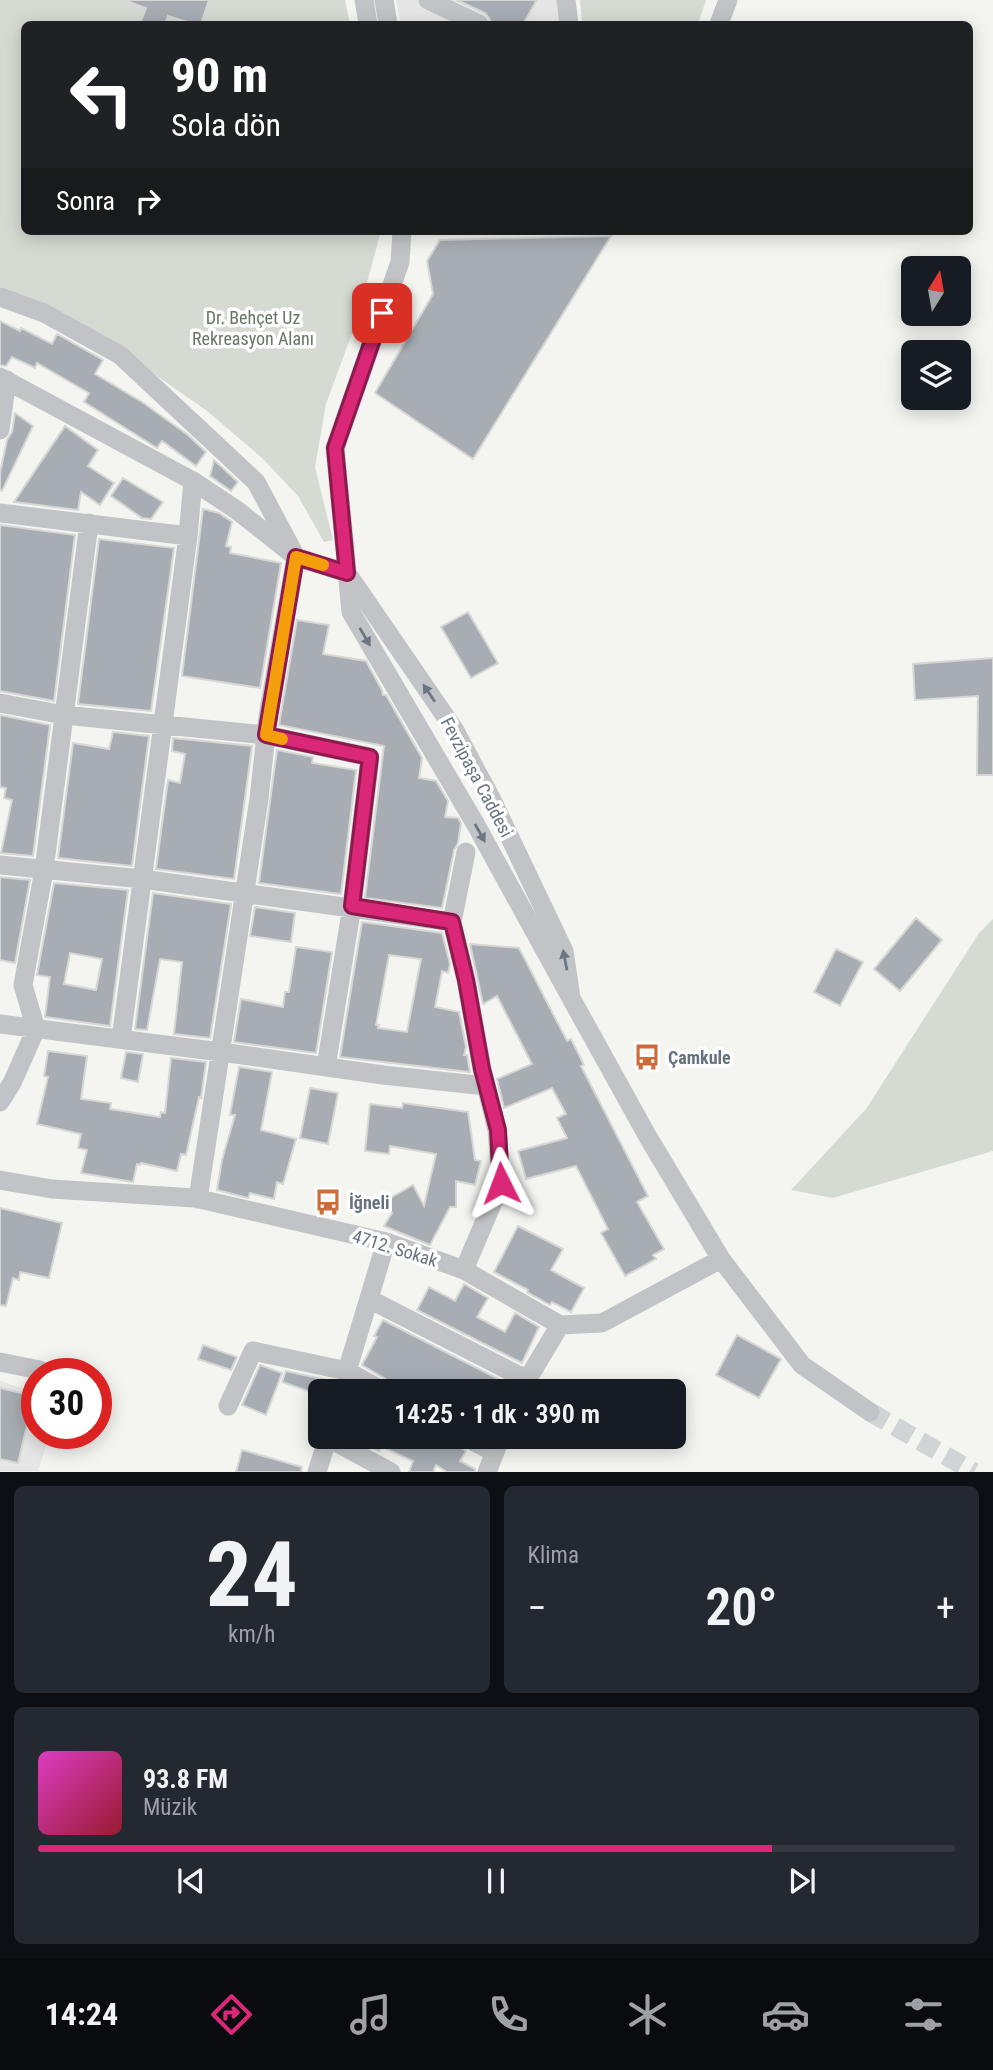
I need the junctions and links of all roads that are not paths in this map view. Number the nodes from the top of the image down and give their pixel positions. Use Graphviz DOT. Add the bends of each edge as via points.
graph roads {
  1 [pos="364,0"];
  2 [pos="384,0"];
  3 [pos="428,0"];
  4 [pos="566,0"];
  5 [pos="728,0"];
  6 [pos="368,21"];
  7 [pos="388,21"];
  8 [pos="473,21"];
  9 [pos="569,21"];
  10 [pos="720,21"];
  11 [pos="402,235"];
  12 [pos="0,297"];
  13 [pos="4,378"];
  14 [pos="0,430"];
  15 [pos="193,481"];
  16 [pos="0,513"];
  17 [pos="89,523"];
  18 [pos="188,536"];
  19 [pos="296,557"];
  20 [pos="347,573"];
  21 [pos="0,703"];
  22 [pos="64,715"];
  23 [pos="161,726"];
  24 [pos="266,735"];
  25 [pos="466,852"];
  26 [pos="0,865"];
  27 [pos="44,870"];
  28 [pos="142,879"];
  29 [pos="245,892"];
  30 [pos="352,906"];
  31 [pos="452,922"];
  32 [pos="571,998"];
  33 [pos="0,1024"];
  34 [pos="36,1029"];
  35 [pos="121,1038"];
  36 [pos="221,1052"];
  37 [pos="326,1067"];
  38 [pos="6,1082"];
  39 [pos="486,1086"];
  40 [pos="0,1102"];
  41 [pos="0,1180"];
  42 [pos="198,1199"];
  43 [pos="386,1242"];
  44 [pos="721,1259"];
  45 [pos="464,1270"];
  46 [pos="369,1299"];
  47 [pos="559,1325"];
  48 [pos="0,1362"];
  49 [pos="21,1366"];
  50 [pos="347,1371"];
  51 [pos="345,1379"];
  52 [pos="361,1379"];
  53 [pos="512,1379"];
  54 [pos="527,1379"];
  55 [pos="228,1406"];
  56 [pos="870,1412"];
  57 [pos="324,1449"];
  58 [pos="350,1449"];
  59 [pos="496,1449"];
  60 [pos="317,1472"];
  61 [pos="391,1472"];
  62 [pos="487,1472"];
  1 -- 6 [label="street"];
  2 -- 7 [label="street"];
  3 -- 8 [label="street"];
  4 -- 9 [label="street"];
  5 -- 10 [label="street"];
  11 -- 20 [label="street" via="400,262 335,448"];
  12 -- 19 [label="street" via="44,313 120,355 256,482"];
  13 -- 14 [label="street"];
  13 -- 15 [label="street"];
  15 -- 18 [label="street"];
  15 -- 19 [label="street"];
  16 -- 17 [label="street"];
  17 -- 18 [label="street"];
  17 -- 22 [label="street"];
  18 -- 23 [label="street"];
  19 -- 20 [label="street"];
  19 -- 24 [label="street"];
  20 -- 32 [label="street, Fevzipaşa Caddesi, one-way" via="351,612"];
  32 -- 20 [label="street, Fevzipaşa Caddesi, one-way" via="564,951 492,800 454,729"];
  21 -- 22 [label="street"];
  22 -- 23 [label="street"];
  22 -- 27 [label="street"];
  23 -- 24 [label="street"];
  23 -- 28 [label="street"];
  24 -- 29 [label="street"];
  24 -- 30 [label="street" via="370,757"];
  25 -- 31 [label="street"];
  26 -- 27 [label="street"];
  27 -- 28 [label="street"];
  27 -- 34 [label="street" via="23,985"];
  28 -- 29 [label="street"];
  28 -- 35 [label="street"];
  29 -- 30 [label="street"];
  29 -- 36 [label="street"];
  30 -- 31 [label="street"];
  30 -- 37 [label="street"];
  31 -- 39 [label="street"];
  32 -- 44 [label="street, Fevzipaşa Caddesi"];
  33 -- 34 [label="street"];
  34 -- 35 [label="street"];
  34 -- 38 [label="street"];
  35 -- 36 [label="street"];
  36 -- 37 [label="street"];
  36 -- 42 [label="street"];
  37 -- 39 [label="street"];
  38 -- 40 [label="street"];
  39 -- 45 [label="street" via="498,1130 501,1183"];
  41 -- 42 [label="street, 4712. Sokak" via="52,1189"];
  42 -- 43 [label="street, 4712. Sokak"];
  43 -- 45 [label="street, 4712. Sokak"];
  43 -- 46 [label="street"];
  44 -- 47 [label="street" via="601,1323"];
  44 -- 56 [label="street, Fevzipaşa Caddesi" via="802,1365"];
  45 -- 47 [label="street, 4712. Sokak"];
  46 -- 50 [label="street"];
  46 -- 53 [label="street"];
  47 -- 54 [label="street"];
  48 -- 49 [label="street"];
  50 -- 51 [label="street"];
  50 -- 52 [label="street"];
  50 -- 55 [label="street" via="253,1351"];
  57 -- 60 [label="street"];
  58 -- 61 [label="street"];
  59 -- 62 [label="street"];
}
